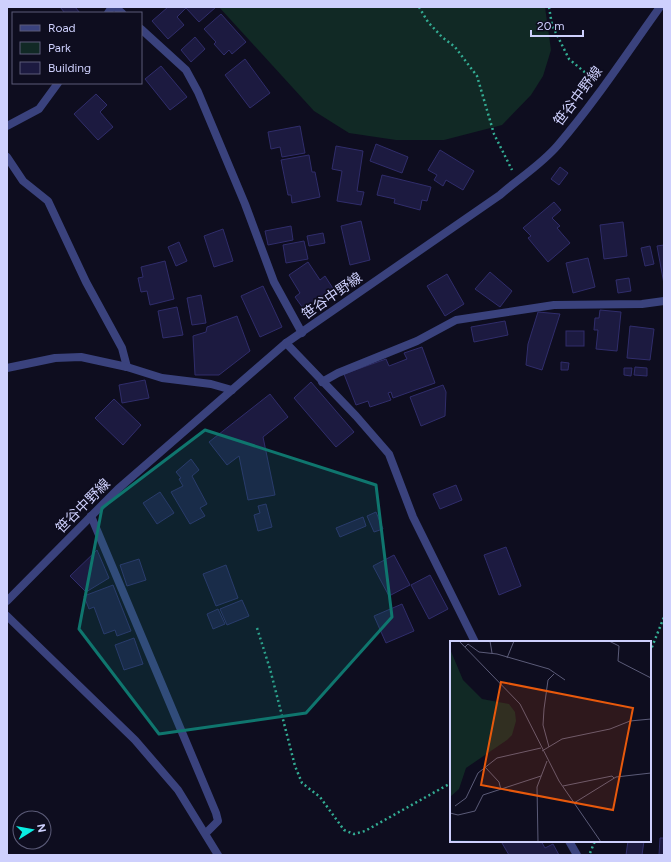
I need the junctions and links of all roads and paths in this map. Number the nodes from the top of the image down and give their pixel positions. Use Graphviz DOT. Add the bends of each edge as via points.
graph roads {
  1 [pos="419,7"];
  2 [pos="549,7"];
  3 [pos="660,7"];
  4 [pos="142,30"];
  5 [pos="57,84"];
  6 [pos="602,86"];
  7 [pos="7,126"];
  8 [pos="7,157"];
  9 [pos="517,179"];
  10 [pos="664,300"];
  11 [pos="302,332"];
  12 [pos="286,343"];
  13 [pos="127,366"];
  14 [pos="7,368"];
  15 [pos="322,382"];
  16 [pos="232,390"];
  17 [pos="91,516"];
  18 [pos="7,601"];
  19 [pos="7,616"];
  20 [pos="664,617"];
  21 [pos="257,628"];
  22 [pos="474,641"];
  23 [pos="651,650"];
  24 [pos="450,784"];
  25 [pos="206,833"];
  26 [pos="570,842"];
  27 [pos="594,842"];
  28 [pos="218,855"];
  29 [pos="577,855"];
  30 [pos="588,855"];
  1 -- 9 [label="path" via="428,22 455,46 477,76 494,134"];
  2 -- 6 [label="path" via="552,25 569,59"];
  3 -- 6 [label="street, 笹谷中野線"];
  4 -- 11 [label="street" via="186,70 245,204 274,282"];
  5 -- 7 [label="street" via="39,110"];
  6 -- 9 [label="street, 笹谷中野線" via="557,146 531,171"];
  8 -- 13 [label="street" via="23,181 48,201 86,282 122,348"];
  9 -- 11 [label="street, 笹谷中野線" via="500,195"];
  10 -- 15 [label="street" via="642,304 554,305 456,320 417,341"];
  11 -- 12 [label="street, 笹谷中野線"];
  12 -- 15 [label="street"];
  12 -- 16 [label="street, 笹谷中野線"];
  13 -- 14 [label="street" via="81,357 55,358"];
  13 -- 16 [label="street" via="162,378 211,384"];
  15 -- 22 [label="street" via="389,454 413,518"];
  16 -- 17 [label="street, 笹谷中野線" via="118,489"];
  17 -- 18 [label="street, 笹谷中野線"];
  17 -- 25 [label="street" via="216,813 218,821"];
  19 -- 25 [label="street" via="135,740 178,790"];
  20 -- 23 [label="path"];
  21 -- 24 [label="path" via="302,783 320,797 344,830 354,834 365,831"];
  25 -- 28 [label="street"];
  26 -- 29 [label="street"];
  27 -- 30 [label="path"];
}
